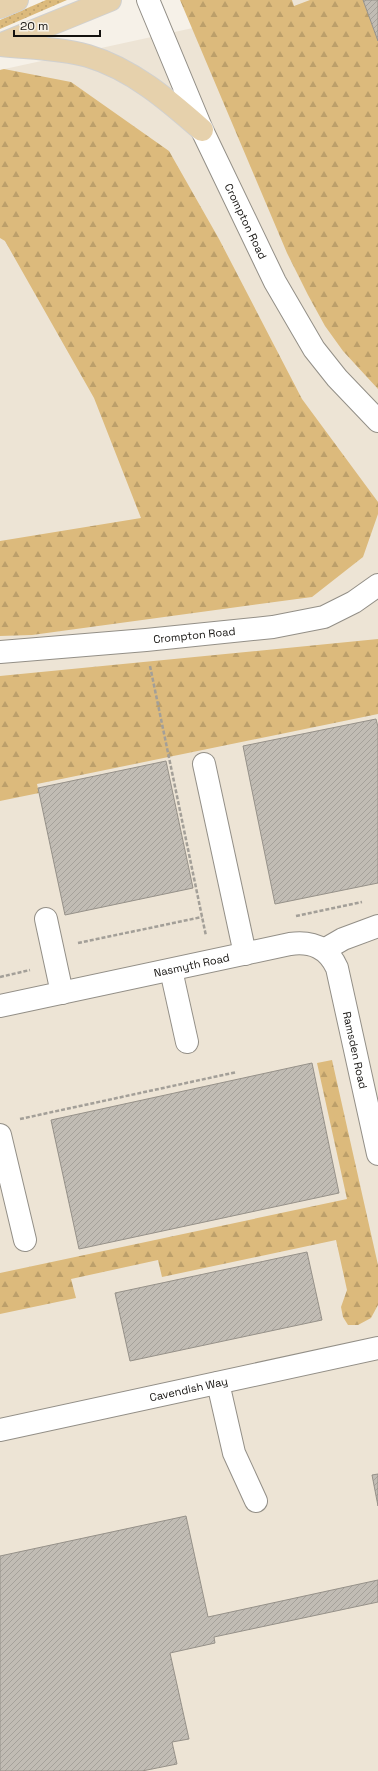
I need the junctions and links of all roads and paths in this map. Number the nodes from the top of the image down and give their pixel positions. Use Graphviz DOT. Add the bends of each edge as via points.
graph roads {
  1 [pos="17,0"];
  2 [pos="110,0"];
  3 [pos="148,0"];
  4 [pos="0,7"];
  5 [pos="0,45"];
  6 [pos="202,130"];
  7 [pos="378,421"];
  8 [pos="378,585"];
  9 [pos="0,652"];
  10 [pos="153,685"];
  11 [pos="204,764"];
  12 [pos="200,911"];
  13 [pos="202,917"];
  14 [pos="46,919"];
  15 [pos="378,926"];
  16 [pos="324,950"];
  17 [pos="245,954"];
  18 [pos="54,956"];
  19 [pos="170,970"];
  20 [pos="0,977"];
  21 [pos="62,993"];
  22 [pos="0,1006"];
  23 [pos="187,1042"];
  24 [pos="237,1072"];
  25 [pos="370,1079"];
  26 [pos="15,1120"];
  27 [pos="0,1135"];
  28 [pos="378,1154"];
  29 [pos="25,1240"];
  30 [pos="378,1348"];
  31 [pos="218,1383"];
  32 [pos="0,1430"];
  33 [pos="256,1501"];
  1 -- 4 [label="main road"];
  2 -- 5 [label="main road"];
  3 -- 6 [label="street, Crompton Road"];
  5 -- 6 [label="main road" via="66,52 88,56 111,65 145,84"];
  6 -- 7 [label="street, Crompton Road" via="298,324 337,378"];
  8 -- 9 [label="street, Crompton Road" via="354,602 324,617 273,627"];
  10 -- 12 [label="path"];
  11 -- 17 [label="street"];
  13 -- 18 [label="path"];
  14 -- 18 [label="street"];
  15 -- 16 [label="street" via="343,939"];
  16 -- 17 [label="street, Nasmyth Road" via="300,943"];
  16 -- 25 [label="street, Ramsden Road" via="337,968"];
  17 -- 19 [label="street, Nasmyth Road"];
  18 -- 20 [label="path"];
  18 -- 21 [label="street"];
  19 -- 21 [label="street, Nasmyth Road"];
  19 -- 23 [label="street"];
  21 -- 22 [label="street, Nasmyth Road"];
  24 -- 26 [label="path"];
  25 -- 28 [label="street, Ramsden Road"];
  27 -- 29 [label="street"];
  30 -- 31 [label="street, Cavendish Way"];
  31 -- 32 [label="street, Cavendish Way"];
  31 -- 33 [label="street" via="235,1457"];
}
